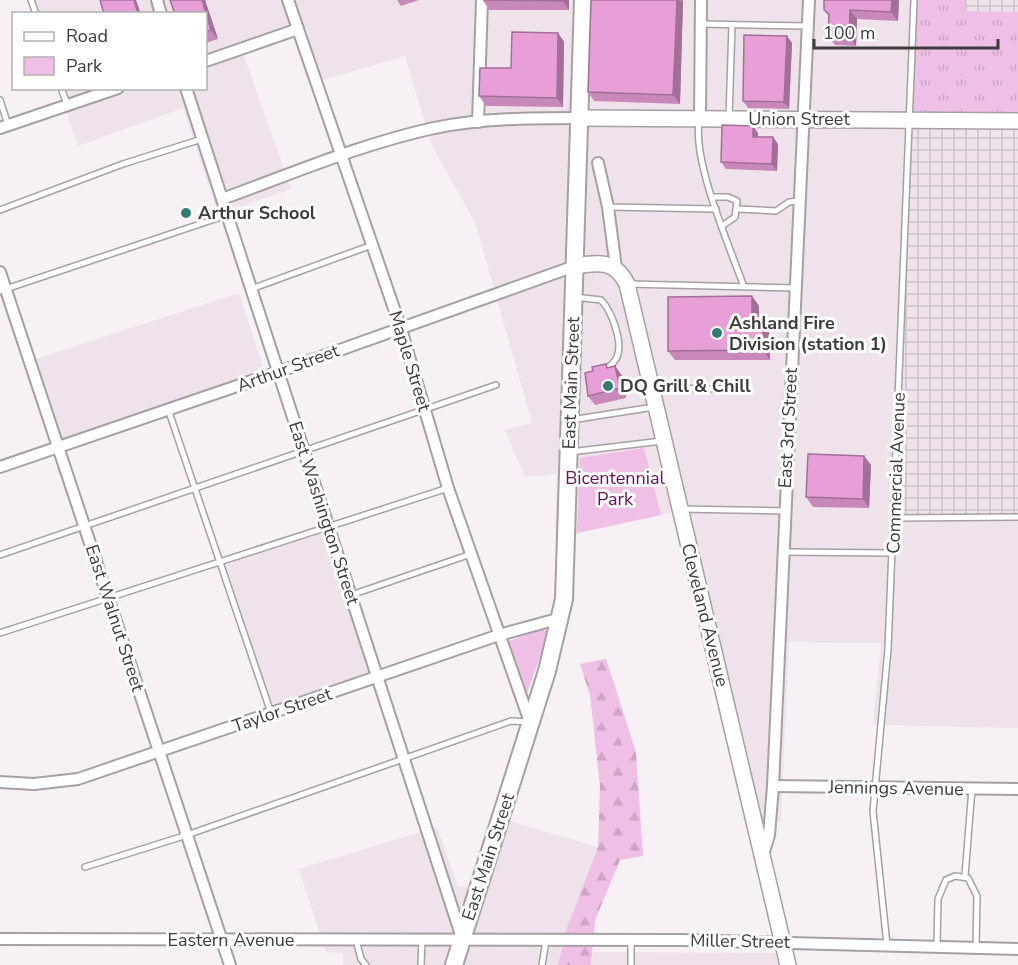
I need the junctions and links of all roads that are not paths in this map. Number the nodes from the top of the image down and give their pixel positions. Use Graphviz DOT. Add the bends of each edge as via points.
graph roads {
  1 [pos="482,0"];
  2 [pos="583,0"];
  3 [pos="701,0"];
  4 [pos="809,0"];
  5 [pos="914,0"];
  6 [pos="292,1"];
  7 [pos="701,24"];
  8 [pos="732,24"];
  9 [pos="808,26"];
  10 [pos="298,29"];
  11 [pos="207,61"];
  12 [pos="62,90"];
  13 [pos="112,90"];
  14 [pos="187,90"];
  15 [pos="0,100"];
  16 [pos="67,104"];
  17 [pos="579,118"];
  18 [pos="700,118"];
  19 [pos="729,118"];
  20 [pos="804,118"];
  21 [pos="910,120"];
  22 [pos="1018,121"];
  23 [pos="478,122"];
  24 [pos="4,126"];
  25 [pos="202,139"];
  26 [pos="342,156"];
  27 [pos="598,163"];
  28 [pos="713,197"];
  29 [pos="222,199"];
  30 [pos="800,201"];
  31 [pos="608,207"];
  32 [pos="716,209"];
  33 [pos="738,209"];
  34 [pos="0,210"];
  35 [pos="227,215"];
  36 [pos="722,226"];
  37 [pos="372,245"];
  38 [pos="575,266"];
  39 [pos="616,268"];
  40 [pos="0,272"];
  41 [pos="627,284"];
  42 [pos="744,287"];
  43 [pos="795,288"];
  44 [pos="251,289"];
  45 [pos="3,290"];
  46 [pos="574,297"];
  47 [pos="400,326"];
  48 [pos="278,372"];
  49 [pos="596,374"];
  50 [pos="496,385"];
  51 [pos="651,388"];
  52 [pos="728,389"];
  53 [pos="656,407"];
  54 [pos="424,409"];
  55 [pos="168,410"];
  56 [pos="570,420"];
  57 [pos="663,440"];
  58 [pos="58,447"];
  59 [pos="303,450"];
  60 [pos="569,452"];
  61 [pos="0,467"];
  62 [pos="193,488"];
  63 [pos="448,488"];
  64 [pos="679,509"];
  65 [pos="784,511"];
  66 [pos="1018,517"];
  67 [pos="894,518"];
  68 [pos="84,526"];
  69 [pos="328,527"];
  70 [pos="783,552"];
  71 [pos="892,553"];
  72 [pos="471,554"];
  73 [pos="0,555"];
  74 [pos="219,562"];
  75 [pos="351,596"];
  76 [pos="108,598"];
  77 [pos="561,618"];
  78 [pos="0,633"];
  79 [pos="499,635"];
  80 [pos="377,676"];
  81 [pos="272,715"];
  82 [pos="530,723"];
  83 [pos="160,752"];
  84 [pos="403,757"];
  85 [pos="0,782"];
  86 [pos="773,786"];
  87 [pos="874,787"];
  88 [pos="972,788"];
  89 [pos="1018,789"];
  90 [pos="187,835"];
  91 [pos="762,855"];
  92 [pos="85,867"];
  93 [pos="965,876"];
  94 [pos="462,938"];
  95 [pos="0,939"];
  96 [pos="422,939"];
  97 [pos="546,939"];
  98 [pos="222,940"];
  99 [pos="356,940"];
  100 [pos="631,940"];
  101 [pos="782,942"];
  102 [pos="887,945"];
  103 [pos="937,946"];
  104 [pos="976,948"];
  105 [pos="1018,949"];
  106 [pos="230,965"];
  107 [pos="366,965"];
  108 [pos="421,965"];
  109 [pos="454,965"];
  110 [pos="542,965"];
  111 [pos="631,965"];
  112 [pos="788,965"];
  1 -- 23 [label="street"];
  2 -- 17 [label="main road, East Main Street"];
  3 -- 7 [label="street"];
  4 -- 9 [label="street, East 3rd Street"];
  5 -- 21 [label="lane, Commercial Avenue"];
  6 -- 10 [label="street, Maple Street"];
  7 -- 8 [label="lane"];
  7 -- 18 [label="street"];
  8 -- 9 [label="lane"];
  8 -- 19 [label="lane"];
  9 -- 20 [label="street, East 3rd Street"];
  10 -- 11 [label="street"];
  10 -- 26 [label="street, Maple Street"];
  12 -- 16 [label="lane"];
  13 -- 16 [label="street"];
  14 -- 25 [label="street, East Washington Street"];
  15 -- 24 [label="lane"];
  16 -- 24 [label="street"];
  17 -- 18 [label="main road, Union Street"];
  17 -- 23 [label="street"];
  17 -- 38 [label="main road, East Main Street"];
  18 -- 19 [label="main road, Union Street"];
  18 -- 28 [label="lane" via="697,135"];
  19 -- 20 [label="main road, Union Street"];
  20 -- 21 [label="main road, Union Street"];
  20 -- 30 [label="street, East 3rd Street"];
  21 -- 22 [label="main road, Union Street"];
  21 -- 67 [label="lane, Commercial Avenue"];
  23 -- 26 [label="street" via="434,128"];
  25 -- 29 [label="street, East Washington Street"];
  25 -- 34 [label="lane"];
  26 -- 29 [label="street"];
  26 -- 37 [label="street, Maple Street"];
  27 -- 31 [label="street, Cleveland Avenue"];
  28 -- 32 [label="lane"];
  28 -- 33 [label="lane" via="734,198"];
  29 -- 35 [label="street, East Washington Street"];
  30 -- 33 [label="lane" via="789,202 776,211"];
  30 -- 43 [label="street, East 3rd Street"];
  31 -- 32 [label="lane"];
  31 -- 39 [label="street, Cleveland Avenue"];
  32 -- 36 [label="lane"];
  33 -- 36 [label="lane" via="733,220"];
  35 -- 44 [label="street, East Washington Street"];
  35 -- 45 [label="lane"];
  36 -- 42 [label="lane"];
  37 -- 44 [label="lane"];
  37 -- 47 [label="street, Maple Street"];
  38 -- 39 [label="main road" via="606,263"];
  38 -- 46 [label="main road, East Main Street"];
  38 -- 47 [label="street, Arthur Street"];
  39 -- 41 [label="main road, Cleveland Avenue"];
  40 -- 45 [label="street, East Walnut Street"];
  41 -- 42 [label="lane"];
  41 -- 51 [label="main road, Cleveland Avenue"];
  42 -- 43 [label="lane"];
  43 -- 65 [label="street, East 3rd Street"];
  44 -- 48 [label="street, East Washington Street"];
  45 -- 58 [label="street, East Walnut Street"];
  46 -- 49 [label="lane" via="601,300 610,314 618,354 611,366"];
  46 -- 56 [label="main road, East Main Street" via="575,375"];
  47 -- 48 [label="street, Arthur Street"];
  47 -- 54 [label="street, Maple Street"];
  48 -- 55 [label="street, Arthur Street"];
  48 -- 59 [label="street, East Washington Street"];
  50 -- 54 [label="lane"];
  51 -- 52 [label="lane"];
  51 -- 53 [label="main road, Cleveland Avenue"];
  53 -- 56 [label="lane"];
  53 -- 57 [label="main road, Cleveland Avenue"];
  54 -- 59 [label="lane"];
  54 -- 63 [label="street, Maple Street"];
  55 -- 58 [label="street, Arthur Street"];
  55 -- 62 [label="lane"];
  56 -- 60 [label="main road, East Main Street"];
  57 -- 60 [label="lane"];
  57 -- 64 [label="main road, Cleveland Avenue"];
  58 -- 61 [label="street, Arthur Street"];
  58 -- 68 [label="street, East Walnut Street"];
  59 -- 62 [label="lane"];
  59 -- 69 [label="street, East Washington Street"];
  60 -- 77 [label="main road, East Main Street"];
  62 -- 68 [label="lane"];
  62 -- 74 [label="lane"];
  63 -- 69 [label="lane"];
  63 -- 72 [label="street, Maple Street"];
  64 -- 65 [label="lane"];
  64 -- 91 [label="main road, Cleveland Avenue"];
  65 -- 70 [label="street, East 3rd Street"];
  66 -- 67 [label="lane"];
  67 -- 71 [label="lane, Commercial Avenue"];
  68 -- 73 [label="lane"];
  68 -- 76 [label="street, East Walnut Street"];
  69 -- 74 [label="lane"];
  69 -- 75 [label="street, East Washington Street"];
  70 -- 71 [label="lane"];
  70 -- 86 [label="street, East 3rd Street"];
  71 -- 87 [label="lane, Commercial Avenue" via="888,649"];
  72 -- 75 [label="lane"];
  72 -- 79 [label="street, Maple Street"];
  74 -- 76 [label="lane"];
  74 -- 81 [label="lane"];
  75 -- 80 [label="street, East Washington Street"];
  76 -- 78 [label="lane"];
  76 -- 83 [label="street, East Walnut Street"];
  77 -- 79 [label="street, Taylor Street"];
  77 -- 82 [label="main road, East Main Street"];
  79 -- 80 [label="street, Taylor Street"];
  79 -- 82 [label="street, Maple Street"];
  80 -- 81 [label="street, Taylor Street"];
  80 -- 84 [label="street, East Washington Street"];
  81 -- 83 [label="street, Taylor Street"];
  82 -- 84 [label="lane" via="510,721"];
  82 -- 94 [label="main road, East Main Street"];
  83 -- 85 [label="street, Taylor Street" via="78,779 34,784"];
  83 -- 90 [label="street, East Walnut Street"];
  84 -- 90 [label="lane"];
  84 -- 94 [label="street, East Washington Street"];
  86 -- 87 [label="street, Jennings Avenue"];
  86 -- 91 [label="street, East 3rd Street" via="769,835"];
  87 -- 88 [label="street, Jennings Avenue"];
  87 -- 102 [label="lane, Commercial Avenue" via="874,826"];
  88 -- 89 [label="street, Jennings Avenue"];
  88 -- 93 [label="lane"];
  90 -- 92 [label="lane"];
  90 -- 98 [label="street, East Walnut Street"];
  91 -- 101 [label="main road, Cleveland Avenue"];
  93 -- 103 [label="lane" via="946,880 939,892"];
  93 -- 104 [label="lane" via="977,896"];
  94 -- 96 [label="street, Eastern Avenue"];
  94 -- 97 [label="street, Miller Street"];
  94 -- 109 [label="main road, East Main Street"];
  95 -- 98 [label="street, Eastern Avenue"];
  96 -- 99 [label="street, Eastern Avenue"];
  96 -- 108 [label="lane"];
  97 -- 100 [label="street, Miller Street"];
  97 -- 110 [label="lane"];
  98 -- 99 [label="street, Eastern Avenue"];
  98 -- 106 [label="street, East Walnut Street"];
  99 -- 107 [label="lane"];
  100 -- 101 [label="street, Miller Street"];
  100 -- 111 [label="lane"];
  101 -- 102 [label="street, Miller Street"];
  101 -- 112 [label="main road, Cleveland Avenue"];
  102 -- 103 [label="street, Miller Street"];
  103 -- 104 [label="street, Miller Street"];
  104 -- 105 [label="street, Miller Street"];
}
